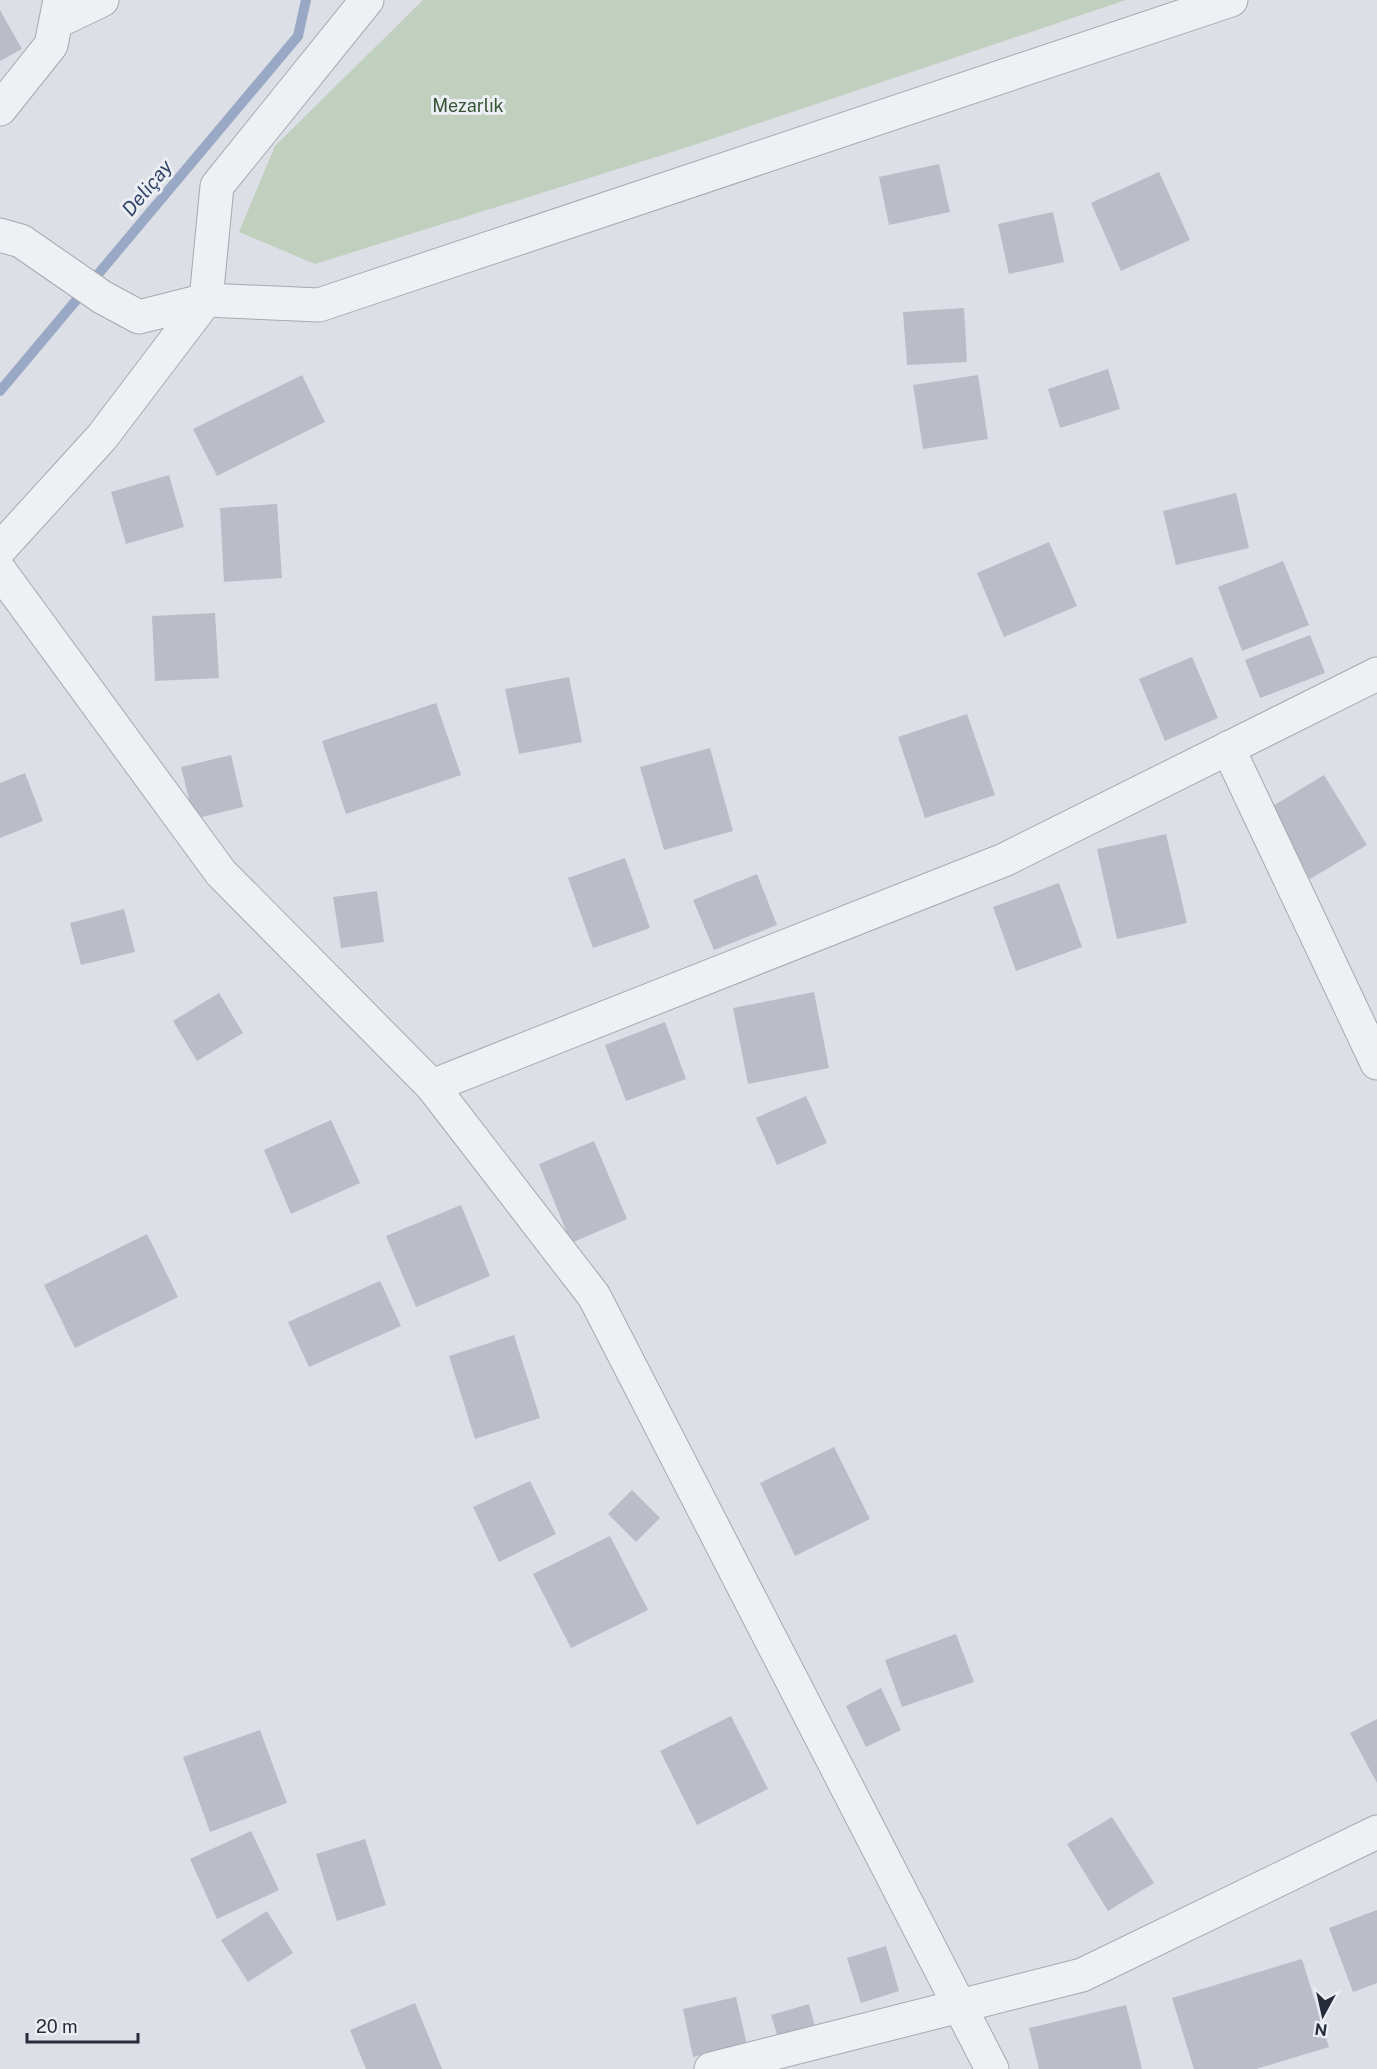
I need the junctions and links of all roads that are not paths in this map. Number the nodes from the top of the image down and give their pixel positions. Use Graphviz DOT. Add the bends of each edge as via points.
graph roads {
  1 [pos="102,0"];
  2 [pos="367,0"];
  3 [pos="1231,0"];
  4 [pos="58,11"];
  5 [pos="0,109"];
  6 [pos="11,238"];
  7 [pos="206,300"];
  8 [pos="0,549"];
  9 [pos="0,571"];
  10 [pos="1377,674"];
  11 [pos="1228,748"];
  12 [pos="1377,1063"];
  13 [pos="432,1086"];
  14 [pos="1377,1832"];
  15 [pos="959,2006"];
  16 [pos="711,2069"];
  17 [pos="992,2069"];
  1 -- 4 [label="street"];
  2 -- 7 [label="street" via="217,186"];
  3 -- 7 [label="street" via="319,306"];
  4 -- 5 [label="street" via="51,45"];
  6 -- 7 [label="street" via="138,317"];
  7 -- 8 [label="street" via="102,437"];
  9 -- 13 [label="street" via="221,873"];
  10 -- 11 [label="street"];
  11 -- 12 [label="street"];
  11 -- 13 [label="street" via="1004,860"];
  13 -- 15 [label="street" via="594,1296"];
  14 -- 15 [label="street" via="1082,1975"];
  15 -- 16 [label="street"];
  15 -- 17 [label="street"];
}
